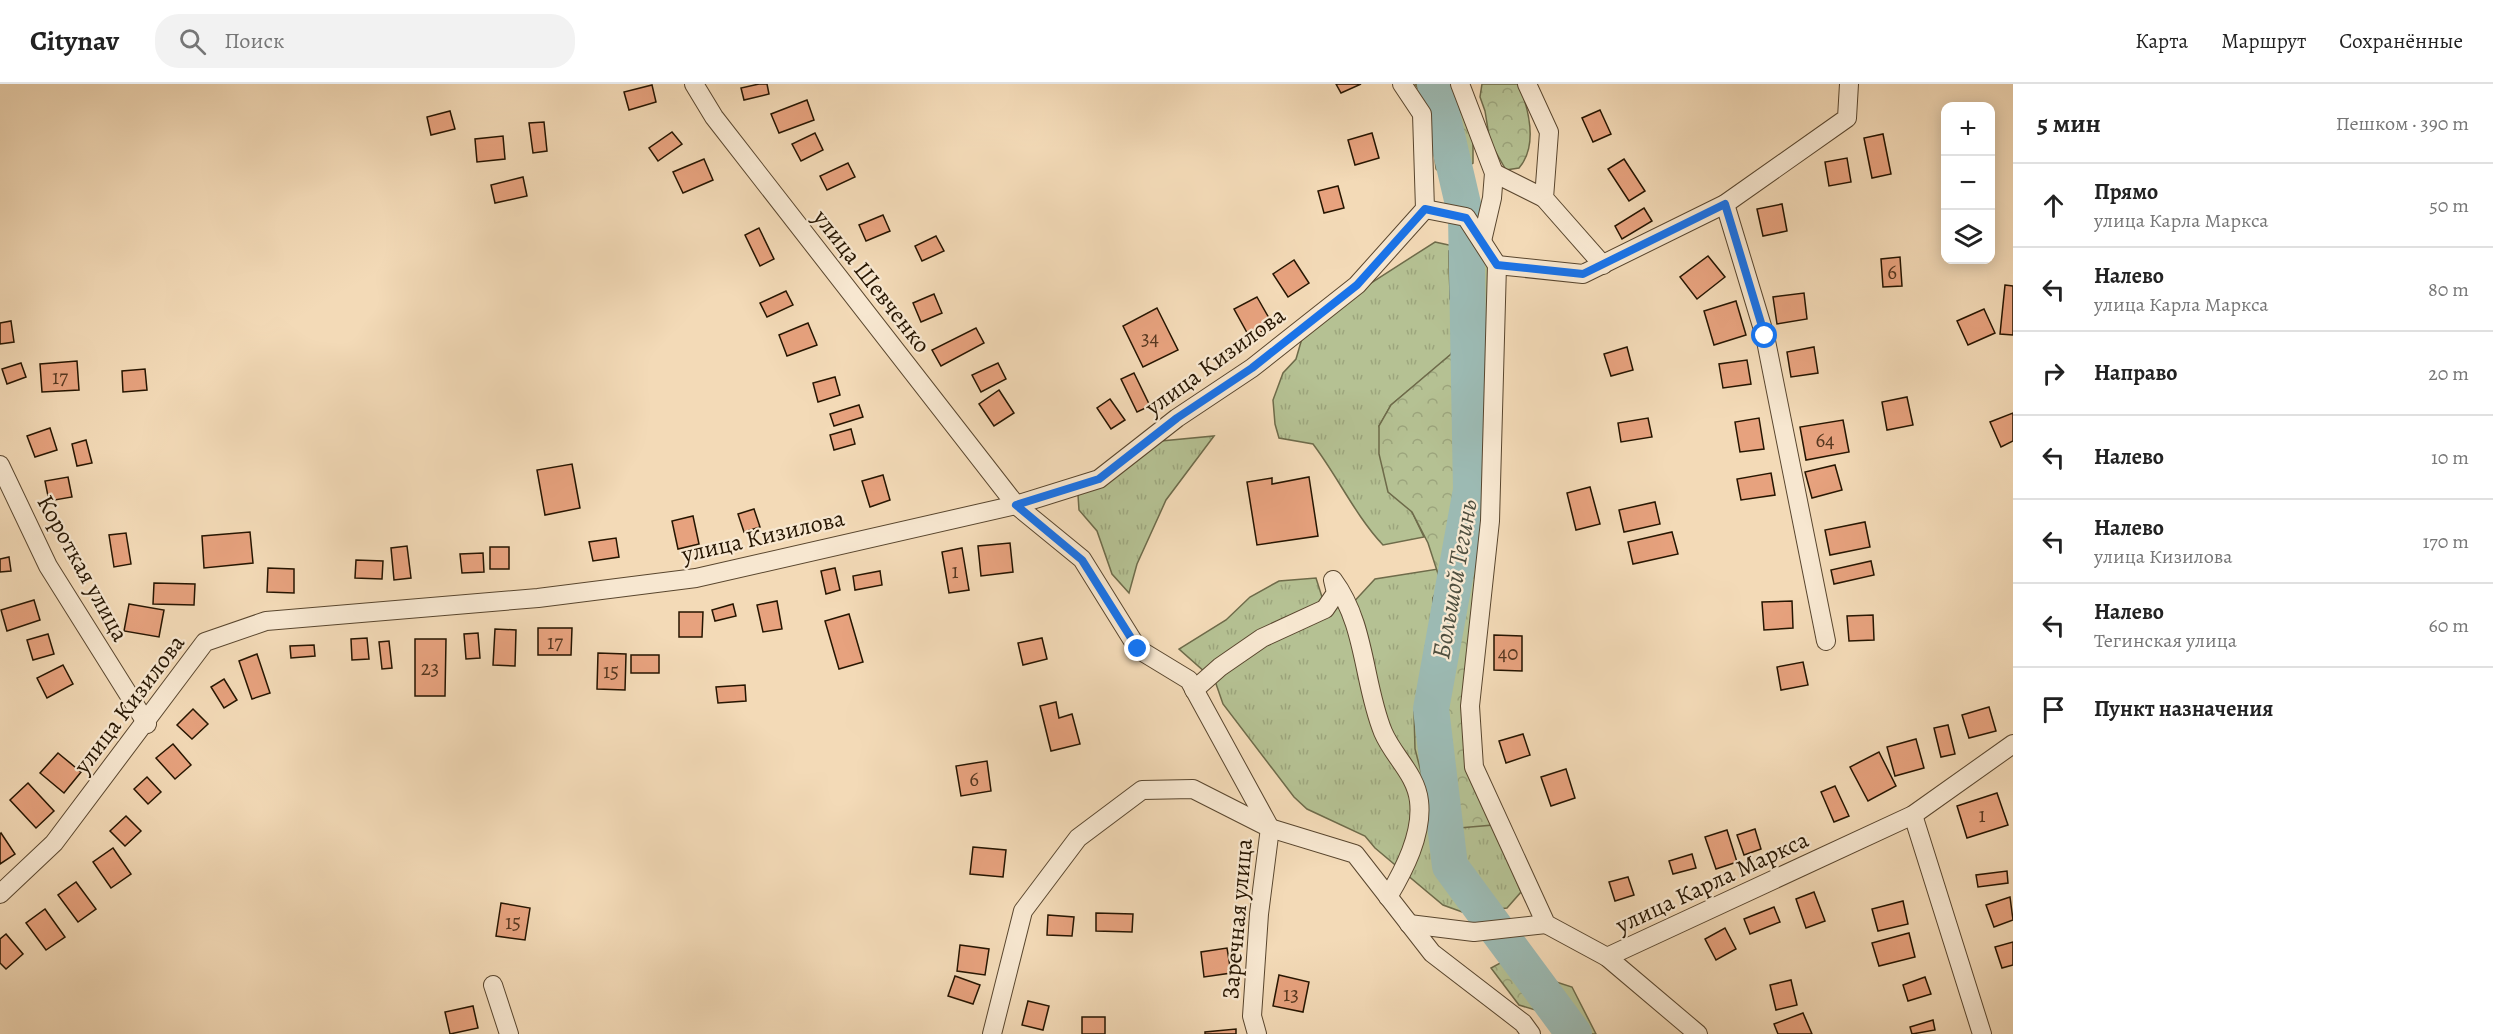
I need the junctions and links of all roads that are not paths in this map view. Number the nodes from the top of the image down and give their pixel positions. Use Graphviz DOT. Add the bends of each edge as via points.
graph roads {
  1 [pos="694,84"];
  2 [pos="1402,84"];
  3 [pos="1460,84"];
  4 [pos="1527,84"];
  5 [pos="1849,84"];
  6 [pos="1494,173"];
  7 [pos="1544,198"];
  8 [pos="1725,204"];
  9 [pos="1425,209"];
  10 [pos="1482,241"];
  11 [pos="1497,265"];
  12 [pos="1603,265"];
  13 [pos="0,465"];
  14 [pos="1016,505"];
  15 [pos="1826,641"];
  16 [pos="1194,690"];
  17 [pos="147,723"];
  18 [pos="2013,744"];
  19 [pos="1913,815"];
  20 [pos="1270,828"];
  21 [pos="0,894"];
  22 [pos="1388,897"];
  23 [pos="1409,924"];
  24 [pos="1546,924"];
  25 [pos="1607,957"];
  26 [pos="493,985"];
  27 [pos="509,1034"];
  28 [pos="992,1034"];
  29 [pos="1257,1034"];
  30 [pos="1531,1034"];
  31 [pos="1698,1034"];
  32 [pos="1982,1034"];
  1 -- 14 [label="street, улица Шевченко" via="714,117"];
  2 -- 9 [label="street" via="1422,114"];
  3 -- 6 [label="street"];
  4 -- 7 [label="street" via="1549,132"];
  5 -- 8 [label="street" via="1847,118"];
  6 -- 7 [label="street"];
  6 -- 10 [label="street"];
  7 -- 12 [label="street"];
  8 -- 12 [label="street"];
  8 -- 15 [label="street" via="1765,336"];
  9 -- 10 [label="street" via="1466,218"];
  9 -- 14 [label="street, улица Кизилова" via="1357,285 1252,368 1177,418 1099,479"];
  10 -- 11 [label="street"];
  11 -- 12 [label="street" via="1583,274"];
  11 -- 24 [label="street" via="1490,521 1470,706 1474,767"];
  13 -- 17 [label="street, Короткая улица" via="48,566"];
  14 -- 16 [label="street, улица Шевченко" via="1082,560 1138,649 1189,680"];
  14 -- 17 [label="street, улица Кизилова" via="696,578 538,598 266,621 205,642"];
  16 -- 20 [label="street, улица Шевченко"];
  16 -- 22 [label="street" via="1262,638 1325,609 1336,593 1333,580 1345,595 1359,635 1384,735 1408,772 1419,801 1412,848"];
  17 -- 21 [label="street, улица Кизилова" via="54,843"];
  18 -- 19 [label="street, улица Карла Маркса"];
  19 -- 25 [label="street, улица Карла Маркса"];
  19 -- 32 [label="street"];
  20 -- 22 [label="street, Заречная улица" via="1355,854"];
  20 -- 28 [label="street" via="1193,789 1142,790 1078,838 1023,911"];
  20 -- 29 [label="street, Заречная улица" via="1252,1016"];
  22 -- 23 [label="street, Заречная улица"];
  23 -- 24 [label="street" via="1474,932"];
  23 -- 30 [label="street, Заречная улица" via="1432,953 1523,1023"];
  24 -- 25 [label="street, улица Карла Маркса"];
  25 -- 31 [label="street"];
  26 -- 27 [label="street"];
}
